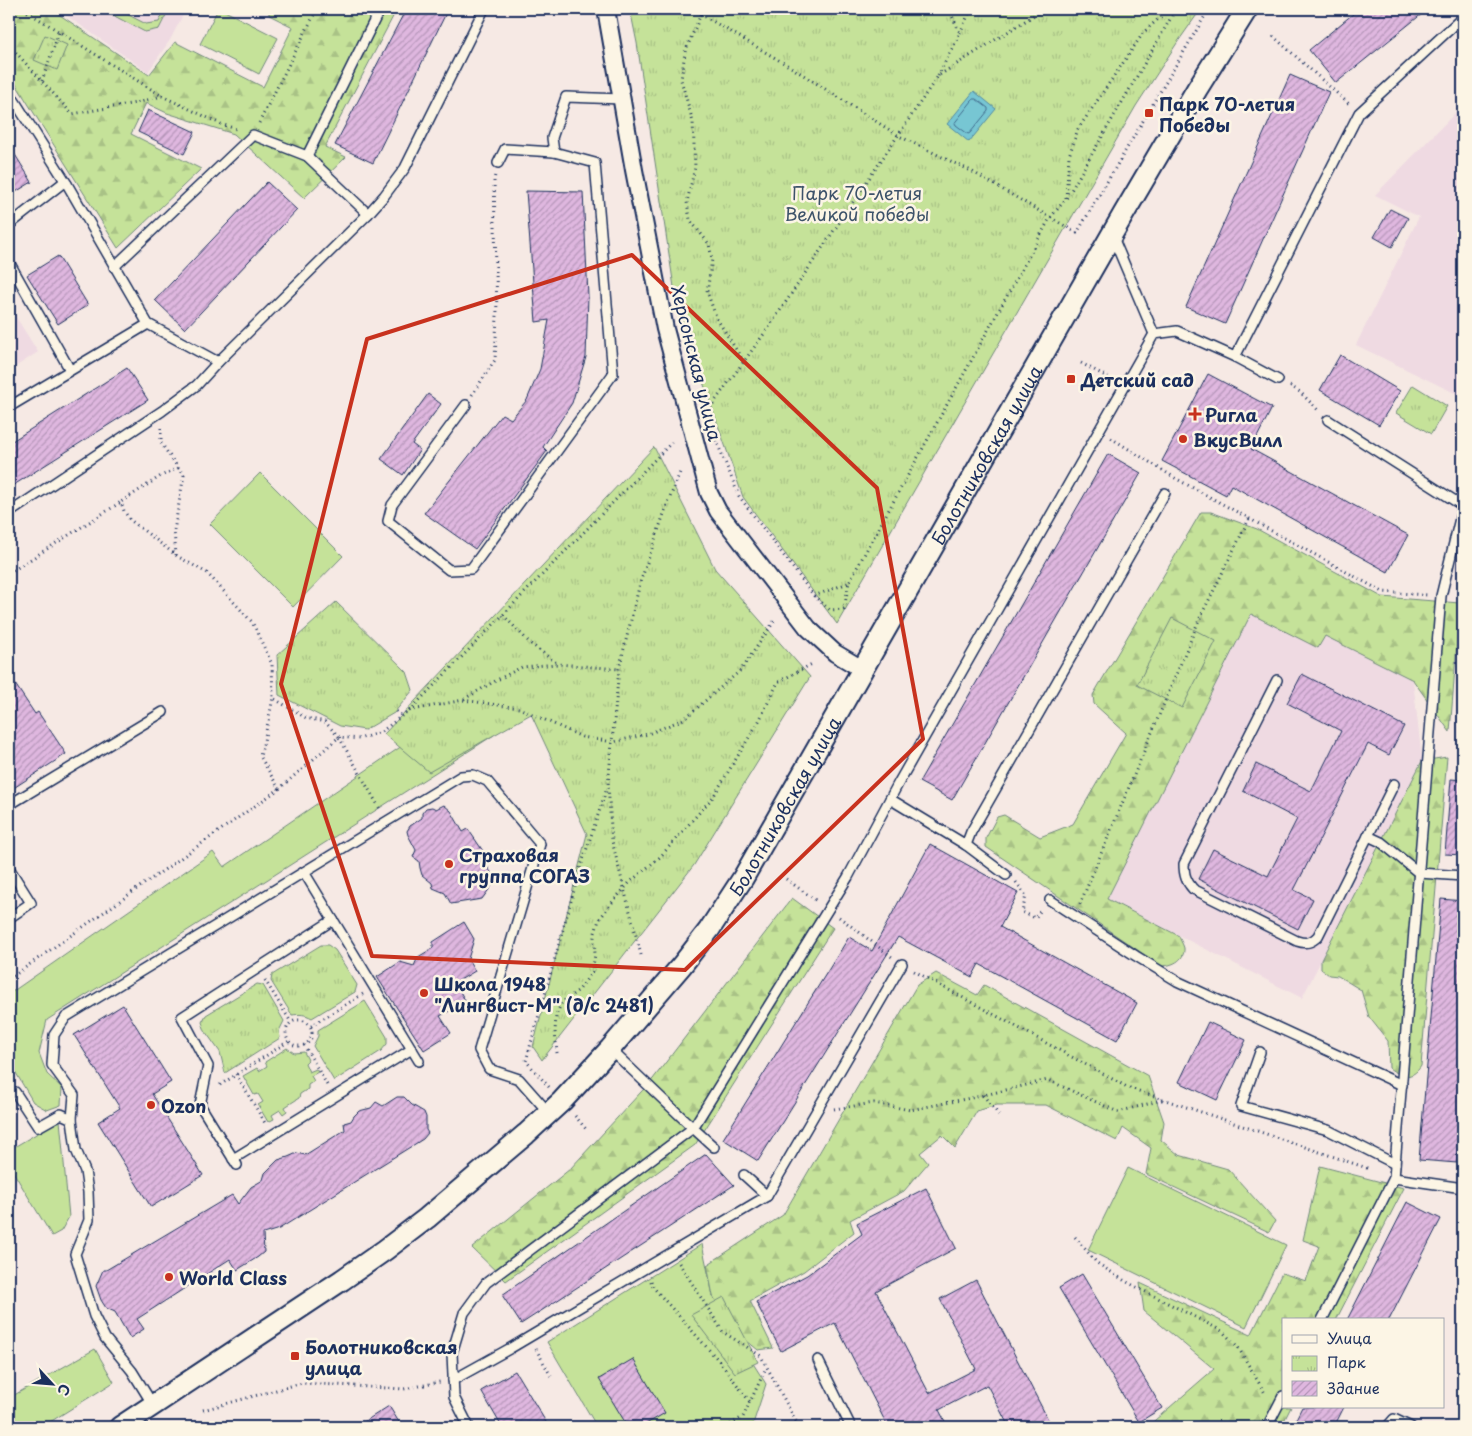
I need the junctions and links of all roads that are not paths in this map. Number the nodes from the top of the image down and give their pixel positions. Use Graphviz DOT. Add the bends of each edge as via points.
graph roads {
  1 [pos="380,9"];
  2 [pos="484,9"];
  3 [pos="606,9"];
  4 [pos="1247,9"];
  5 [pos="1463,17"];
  6 [pos="9,92"];
  7 [pos="622,99"];
  8 [pos="554,152"];
  9 [pos="307,156"];
  10 [pos="498,163"];
  11 [pos="67,184"];
  12 [pos="368,214"];
  13 [pos="9,225"];
  14 [pos="1112,235"];
  15 [pos="9,262"];
  16 [pos="114,266"];
  17 [pos="148,324"];
  18 [pos="1154,334"];
  19 [pos="1235,356"];
  20 [pos="218,362"];
  21 [pos="70,370"];
  22 [pos="1278,380"];
  23 [pos="466,405"];
  24 [pos="9,407"];
  25 [pos="1328,420"];
  26 [pos="1463,491"];
  27 [pos="1165,493"];
  28 [pos="1463,506"];
  29 [pos="9,513"];
  30 [pos="862,669"];
  31 [pos="1277,680"];
  32 [pos="163,712"];
  33 [pos="1394,784"];
  34 [pos="890,799"];
  35 [pos="9,805"];
  36 [pos="1368,836"];
  37 [pos="966,845"];
  38 [pos="9,868"];
  39 [pos="304,872"];
  40 [pos="1419,873"];
  41 [pos="1006,876"];
  42 [pos="1463,876"];
  43 [pos="1050,900"];
  44 [pos="9,918"];
  45 [pos="333,920"];
  46 [pos="902,964"];
  47 [pos="412,1049"];
  48 [pos="610,1049"];
  49 [pos="1260,1052"];
  50 [pos="419,1061"];
  51 [pos="1402,1085"];
  52 [pos="16,1092"];
  53 [pos="548,1113"];
  54 [pos="72,1119"];
  55 [pos="693,1128"];
  56 [pos="714,1147"];
  57 [pos="1395,1164"];
  58 [pos="744,1175"];
  59 [pos="1394,1178"];
  60 [pos="1463,1188"];
  61 [pos="767,1196"];
  62 [pos="1323,1318"];
  63 [pos="818,1360"];
  64 [pos="453,1380"];
  65 [pos="1282,1398"];
  66 [pos="153,1405"];
  67 [pos="120,1427"];
  68 [pos="469,1427"];
  69 [pos="851,1427"];
  70 [pos="1267,1427"];
  71 [pos="1387,1427"];
  72 [pos="1411,1427"];
  1 -- 9 [label="lane"];
  2 -- 12 [label="lane" via="405,168"];
  3 -- 7 [label="street, Херсонская улица"];
  4 -- 14 [label="street, Болотниковская улица"];
  5 -- 19 [label="lane" via="1359,113"];
  6 -- 11 [label="lane"];
  7 -- 8 [label="lane" via="566,97 552,138"];
  7 -- 30 [label="street, Херсонская улица" via="665,329 709,493 718,511 808,628 834,653"];
  8 -- 10 [label="lane" via="505,149"];
  8 -- 23 [label="lane" via="595,163 613,374 471,570 449,570 388,521 392,505"];
  9 -- 12 [label="lane"];
  9 -- 16 [label="lane" via="253,134"];
  11 -- 13 [label="lane" via="64,182"];
  11 -- 16 [label="lane"];
  12 -- 20 [label="lane"];
  14 -- 18 [label="lane"];
  14 -- 30 [label="street, Болотниковская улица"];
  15 -- 21 [label="lane"];
  16 -- 17 [label="lane"];
  17 -- 20 [label="lane"];
  17 -- 21 [label="lane"];
  18 -- 19 [label="lane" via="1177,331"];
  18 -- 34 [label="lane"];
  19 -- 22 [label="lane"];
  20 -- 29 [label="lane" via="197,386"];
  21 -- 24 [label="lane"];
  25 -- 28 [label="lane"];
  26 -- 28 [label="lane"];
  27 -- 37 [label="lane"];
  28 -- 40 [label="lane" via="1441,596"];
  30 -- 48 [label="street, Болотниковская улица" via="743,878 682,965"];
  31 -- 36 [label="lane" via="1184,864 1187,882 1194,889 1305,944 1318,936"];
  32 -- 35 [label="lane"];
  33 -- 36 [label="lane"];
  34 -- 37 [label="lane"];
  34 -- 55 [label="lane" via="848,877"];
  36 -- 40 [label="lane" via="1381,842"];
  37 -- 41 [label="lane"];
  38 -- 44 [label="lane" via="31,903"];
  39 -- 45 [label="lane"];
  39 -- 53 [label="lane" via="461,776 473,775 487,781 540,844 479,1050 489,1069 519,1079"];
  39 -- 54 [label="lane" via="66,1017 54,1034 52,1065 74,1095"];
  40 -- 42 [label="lane"];
  40 -- 51 [label="lane"];
  43 -- 51 [label="lane" via="1177,981"];
  45 -- 47 [label="lane"];
  45 -- 47 [label="lane" via="182,1016 208,1066 200,1105 235,1162 272,1135"];
  46 -- 61 [label="lane"];
  47 -- 50 [label="lane"];
  48 -- 53 [label="street, Болотниковская улица"];
  48 -- 55 [label="lane"];
  49 -- 57 [label="lane" via="1241,1106 1328,1130"];
  51 -- 57 [label="lane"];
  52 -- 54 [label="lane" via="38,1127 61,1114"];
  53 -- 66 [label="street, Болотниковская улица" via="385,1250"];
  54 -- 66 [label="lane" via="76,1150 85,1171 89,1220 75,1254 104,1338 132,1371"];
  55 -- 56 [label="lane"];
  55 -- 64 [label="lane" via="486,1283 464,1313 452,1353"];
  57 -- 59 [label="lane"];
  58 -- 61 [label="lane"];
  59 -- 60 [label="lane"];
  59 -- 62 [label="lane"];
  61 -- 64 [label="lane"];
  63 -- 69 [label="lane"];
  64 -- 68 [label="lane" via="454,1398"];
  65 -- 70 [label="lane"];
  66 -- 67 [label="street, Болотниковская улица"];
  71 -- 72 [label="lane" via="1394,1419"];
}
